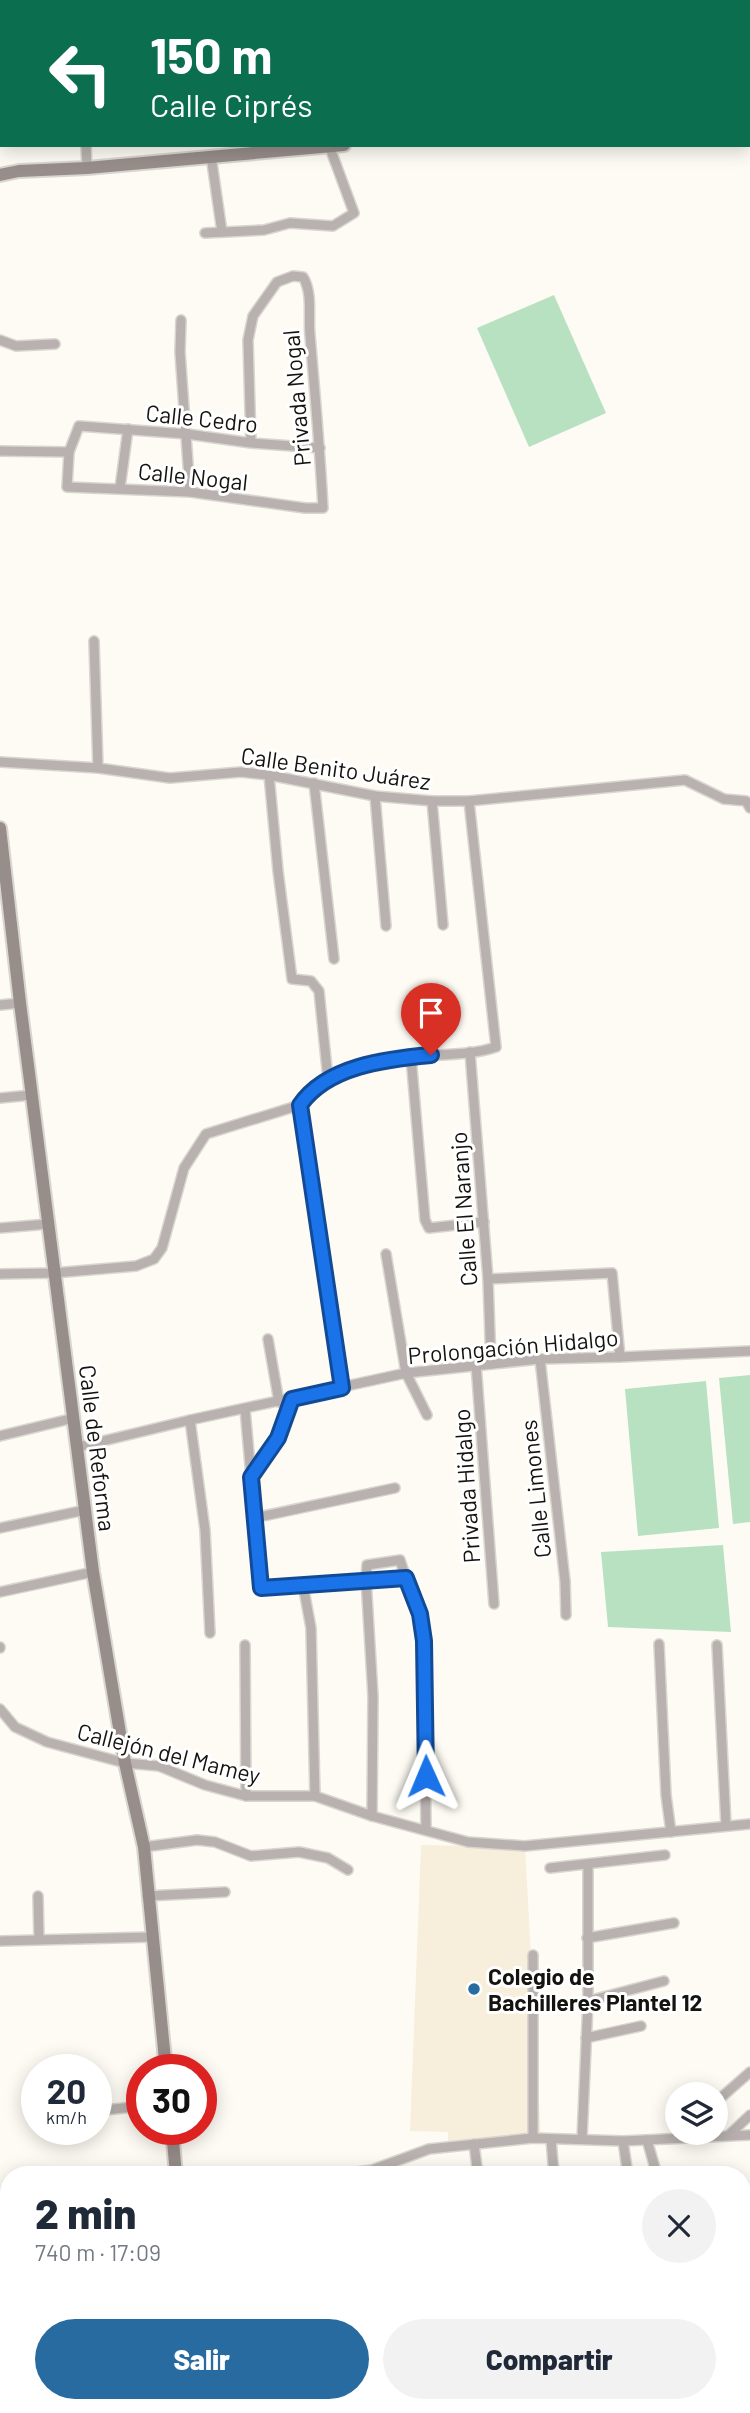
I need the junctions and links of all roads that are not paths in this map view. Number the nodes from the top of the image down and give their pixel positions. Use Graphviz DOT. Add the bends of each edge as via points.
graph roads {
  1 [pos="86,147"];
  2 [pos="335,147"];
  3 [pos="330,148"];
  4 [pos="232,150"];
  5 [pos="211,156"];
  6 [pos="87,168"];
  7 [pos="0,175"];
  8 [pos="222,232"];
  9 [pos="205,233"];
  10 [pos="181,320"];
  11 [pos="0,341"];
  12 [pos="55,344"];
  13 [pos="128,429"];
  14 [pos="187,434"];
  15 [pos="251,443"];
  16 [pos="320,448"];
  17 [pos="0,451"];
  18 [pos="69,452"];
  19 [pos="120,488"];
  20 [pos="190,492"];
  21 [pos="314,509"];
  22 [pos="94,641"];
  23 [pos="0,762"];
  24 [pos="98,768"];
  25 [pos="269,775"];
  26 [pos="314,783"];
  27 [pos="375,796"];
  28 [pos="469,801"];
  29 [pos="432,802"];
  30 [pos="748,804"];
  31 [pos="0,828"];
  32 [pos="1,844"];
  33 [pos="443,925"];
  34 [pos="386,926"];
  35 [pos="334,958"];
  36 [pos="20,1003"];
  37 [pos="0,1005"];
  38 [pos="470,1052"];
  39 [pos="411,1057"];
  40 [pos="328,1079"];
  41 [pos="32,1095"];
  42 [pos="0,1098"];
  43 [pos="300,1105"];
  44 [pos="484,1222"];
  45 [pos="48,1224"];
  46 [pos="0,1228"];
  47 [pos="386,1254"];
  48 [pos="54,1273"];
  49 [pos="0,1274"];
  50 [pos="488,1279"];
  51 [pos="268,1339"];
  52 [pos="750,1351"];
  53 [pos="620,1357"];
  54 [pos="540,1359"];
  55 [pos="476,1364"];
  56 [pos="491,1364"];
  57 [pos="407,1373"];
  58 [pos="342,1388"];
  59 [pos="292,1399"];
  60 [pos="279,1402"];
  61 [pos="245,1409"];
  62 [pos="428,1415"];
  63 [pos="74,1418"];
  64 [pos="190,1420"];
  65 [pos="0,1436"];
  66 [pos="78,1447"];
  67 [pos="251,1477"];
  68 [pos="395,1488"];
  69 [pos="85,1510"];
  70 [pos="254,1518"];
  71 [pos="0,1528"];
  72 [pos="93,1572"];
  73 [pos="406,1578"];
  74 [pos="366,1579"];
  75 [pos="303,1585"];
  76 [pos="0,1592"];
  77 [pos="494,1604"];
  78 [pos="566,1615"];
  79 [pos="210,1633"];
  80 [pos="659,1644"];
  81 [pos="717,1644"];
  82 [pos="245,1645"];
  83 [pos="0,1709"];
  84 [pos="125,1763"];
  85 [pos="246,1796"];
  86 [pos="315,1796"];
  87 [pos="372,1816"];
  88 [pos="750,1824"];
  89 [pos="726,1825"];
  90 [pos="426,1830"];
  91 [pos="671,1832"];
  92 [pos="144,1847"];
  93 [pos="665,1855"];
  94 [pos="588,1865"];
  95 [pos="550,1868"];
  96 [pos="348,1870"];
  97 [pos="225,1892"];
  98 [pos="38,1896"];
  99 [pos="147,1896"];
  100 [pos="674,1923"];
  101 [pos="152,1937"];
  102 [pos="587,1938"];
  103 [pos="39,1939"];
  104 [pos="0,1941"];
  105 [pos="533,1955"];
  106 [pos="664,1981"];
  107 [pos="588,2001"];
  108 [pos="641,2026"];
  109 [pos="586,2038"];
  110 [pos="164,2054"];
  111 [pos="750,2072"];
  112 [pos="728,2091"];
  113 [pos="750,2115"];
  114 [pos="750,2134"];
  115 [pos="729,2135"];
  116 [pos="533,2138"];
  117 [pos="665,2138"];
  118 [pos="551,2139"];
  119 [pos="582,2139"];
  120 [pos="647,2140"];
  121 [pos="624,2141"];
  122 [pos="474,2144"];
  123 [pos="173,2145"];
  124 [pos="175,2166"];
  125 [pos="383,2166"];
  126 [pos="477,2166"];
  127 [pos="553,2166"];
  128 [pos="627,2166"];
  129 [pos="654,2166"];
  1 -- 6 [label="street"];
  2 -- 3 [label="main road"];
  3 -- 4 [label="main road"];
  3 -- 8 [label="street" via="354,212 333,226 290,223 264,230"];
  4 -- 5 [label="main road"];
  5 -- 6 [label="main road"];
  5 -- 8 [label="street"];
  6 -- 7 [label="main road"];
  8 -- 9 [label="street"];
  10 -- 14 [label="street"];
  11 -- 12 [label="street" via="16,346"];
  13 -- 14 [label="street, Calle Cedro"];
  13 -- 18 [label="street, Calle Cedro" via="79,426"];
  13 -- 19 [label="street"];
  14 -- 15 [label="street, Calle Cedro"];
  14 -- 20 [label="street"];
  15 -- 16 [label="street, Calle Cedro"];
  15 -- 16 [label="street, Privada Nogal" via="248,340 253,316 276,282 293,276 303,277 308,285"];
  16 -- 21 [label="street, Privada Nogal" via="323,508"];
  17 -- 18 [label="street"];
  18 -- 19 [label="street, Calle Nogal" via="67,487"];
  19 -- 20 [label="street, Calle Nogal"];
  20 -- 21 [label="street, Calle Nogal"];
  22 -- 24 [label="street"];
  23 -- 24 [label="street, Calle Benito Juárez"];
  24 -- 25 [label="street, Calle Benito Juárez" via="170,778 241,772"];
  25 -- 26 [label="street, Calle Benito Juárez"];
  25 -- 40 [label="street" via="292,979 311,981 319,991"];
  26 -- 27 [label="street, Calle Benito Juárez"];
  26 -- 35 [label="street"];
  27 -- 29 [label="street, Calle Benito Juárez"];
  27 -- 34 [label="street"];
  28 -- 29 [label="street, Calle Benito Juárez"];
  28 -- 30 [label="street, Calle Benito Juárez" via="671,779"];
  28 -- 38 [label="street" via="496,1047"];
  29 -- 33 [label="street"];
  31 -- 32 [label="main road, Calle de Reforma"];
  32 -- 36 [label="main road, Calle de Reforma"];
  36 -- 37 [label="street"];
  36 -- 41 [label="main road, Calle de Reforma"];
  38 -- 39 [label="street"];
  38 -- 44 [label="street, Calle El Naranjo"];
  39 -- 40 [label="street" via="371,1063"];
  39 -- 44 [label="street" via="425,1220 429,1228"];
  40 -- 43 [label="street"];
  41 -- 42 [label="street"];
  41 -- 45 [label="main road, Calle de Reforma"];
  43 -- 48 [label="street" via="206,1134 184,1168 162,1248 154,1259 136,1266"];
  43 -- 58 [label="street"];
  44 -- 50 [label="street, Calle El Naranjo"];
  45 -- 46 [label="street"];
  45 -- 48 [label="main road, Calle de Reforma"];
  47 -- 57 [label="street"];
  48 -- 49 [label="street"];
  48 -- 63 [label="main road, Calle de Reforma"];
  50 -- 53 [label="street" via="612,1273"];
  50 -- 56 [label="street, Calle El Naranjo"];
  51 -- 60 [label="street"];
  52 -- 53 [label="street, Prolongación Hidalgo"];
  53 -- 54 [label="street, Prolongación Hidalgo"];
  54 -- 56 [label="street, Prolongación Hidalgo"];
  54 -- 78 [label="street, Calle Limones"];
  55 -- 56 [label="street, Prolongación Hidalgo"];
  55 -- 57 [label="street, Prolongación Hidalgo"];
  55 -- 77 [label="street, Privada Hidalgo"];
  57 -- 58 [label="street, Prolongación Hidalgo"];
  57 -- 62 [label="street"];
  58 -- 59 [label="street, Prolongación Hidalgo"];
  59 -- 60 [label="street, Prolongación Hidalgo"];
  59 -- 67 [label="street" via="278,1438"];
  60 -- 61 [label="street, Prolongación Hidalgo"];
  61 -- 64 [label="street, Prolongación Hidalgo"];
  61 -- 67 [label="street"];
  63 -- 65 [label="street"];
  63 -- 66 [label="main road, Calle de Reforma"];
  64 -- 66 [label="street, Prolongación Hidalgo"];
  64 -- 79 [label="street" via="205,1530"];
  66 -- 69 [label="main road, Calle de Reforma"];
  67 -- 70 [label="street"];
  68 -- 70 [label="street"];
  69 -- 71 [label="street"];
  69 -- 72 [label="main road, Calle de Reforma"];
  70 -- 75 [label="street" via="261,1588"];
  72 -- 76 [label="street"];
  72 -- 84 [label="main road, Calle de Reforma"];
  73 -- 74 [label="street"];
  73 -- 74 [label="street" via="401,1560 367,1565"];
  73 -- 90 [label="street" via="420,1614 424,1641"];
  74 -- 75 [label="street"];
  74 -- 87 [label="street" via="373,1696"];
  75 -- 86 [label="street" via="311,1628"];
  80 -- 91 [label="street"];
  81 -- 89 [label="street"];
  82 -- 85 [label="street"];
  83 -- 84 [label="street, Callejón del Mamey" via="15,1727 47,1742"];
  84 -- 85 [label="street, Callejón del Mamey" via="159,1766"];
  84 -- 92 [label="main road, Calle de Reforma"];
  85 -- 86 [label="street, Callejón del Mamey"];
  86 -- 87 [label="street, Callejón del Mamey"];
  87 -- 90 [label="street, Callejón del Mamey"];
  88 -- 89 [label="street, Callejón del Mamey"];
  89 -- 91 [label="street, Callejón del Mamey"];
  90 -- 91 [label="street, Callejón del Mamey" via="468,1842 525,1846"];
  92 -- 96 [label="street" via="215,1842 251,1856 299,1852 328,1858"];
  92 -- 99 [label="main road, Calle de Reforma"];
  93 -- 94 [label="street"];
  94 -- 95 [label="street"];
  94 -- 102 [label="street"];
  97 -- 99 [label="street"];
  98 -- 103 [label="street"];
  99 -- 101 [label="main road, Calle de Reforma"];
  100 -- 102 [label="street"];
  101 -- 103 [label="street"];
  101 -- 110 [label="main road, Calle de Reforma"];
  102 -- 107 [label="street"];
  103 -- 104 [label="street"];
  105 -- 116 [label="street"];
  106 -- 107 [label="street"];
  107 -- 109 [label="street"];
  108 -- 109 [label="street"];
  109 -- 119 [label="street"];
  111 -- 112 [label="street"];
  113 -- 115 [label="street"];
  114 -- 115 [label="street"];
  116 -- 118 [label="street"];
  116 -- 122 [label="street"];
  117 -- 120 [label="street"];
  118 -- 119 [label="street"];
  118 -- 127 [label="street"];
  119 -- 121 [label="street"];
  120 -- 121 [label="street"];
  120 -- 129 [label="street"];
  121 -- 128 [label="street"];
  122 -- 125 [label="street" via="429,2149"];
  122 -- 126 [label="street"];
  123 -- 124 [label="main road"];
}
